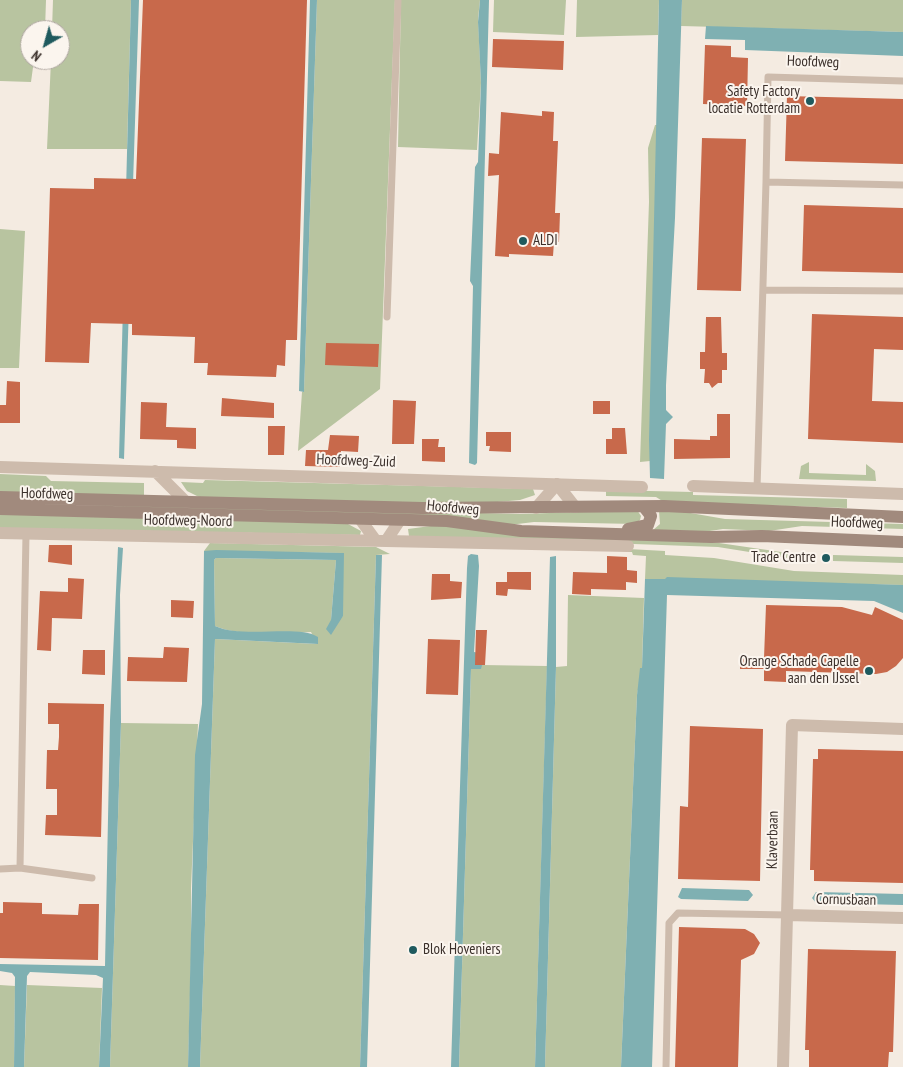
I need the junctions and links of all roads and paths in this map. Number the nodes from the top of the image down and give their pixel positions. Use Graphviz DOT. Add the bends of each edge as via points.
graph roads {
  1 [pos="398,0"];
  2 [pos="903,80"];
  3 [pos="766,182"];
  4 [pos="903,185"];
  5 [pos="764,290"];
  6 [pos="903,291"];
  7 [pos="387,317"];
  8 [pos="0,467"];
  9 [pos="155,471"];
  10 [pos="557,484"];
  11 [pos="693,486"];
  12 [pos="642,487"];
  13 [pos="757,489"];
  14 [pos="903,494"];
  15 [pos="0,497"];
  16 [pos="187,503"];
  17 [pos="575,507"];
  18 [pos="644,507"];
  19 [pos="536,508"];
  20 [pos="0,509"];
  21 [pos="903,517"];
  22 [pos="360,519"];
  23 [pos="400,520"];
  24 [pos="0,533"];
  25 [pos="26,534"];
  26 [pos="381,541"];
  27 [pos="624,541"];
  28 [pos="903,542"];
  29 [pos="903,729"];
  30 [pos="20,868"];
  31 [pos="0,869"];
  32 [pos="92,878"];
  33 [pos="788,915"];
  34 [pos="903,918"];
  35 [pos="666,1067"];
  36 [pos="783,1067"];
  1 -- 7 [label="lane"];
  2 -- 3 [label="lane, Hoofdweg" via="768,77"];
  3 -- 4 [label="lane"];
  3 -- 5 [label="lane, Hoofdweg"];
  5 -- 6 [label="lane"];
  5 -- 13 [label="lane, Hoofdweg"];
  8 -- 9 [label="street, Hoofdweg-Zuid"];
  9 -- 10 [label="street, Hoofdweg-Zuid"];
  9 -- 16 [label="street"];
  10 -- 12 [label="street, Hoofdweg-Zuid"];
  10 -- 17 [label="street"];
  10 -- 19 [label="street"];
  11 -- 13 [label="street, Hoofdweg"];
  13 -- 14 [label="street, Hoofdweg"];
  15 -- 16 [label="main road, Hoofdweg"];
  16 -- 19 [label="main road, Hoofdweg"];
  17 -- 18 [label="main road, Hoofdweg"];
  17 -- 19 [label="main road, Hoofdweg"];
  18 -- 21 [label="main road, Hoofdweg"];
  18 -- 27 [label="main road" via="651,516 648,525 630,528"];
  20 -- 22 [label="main road, Hoofdweg"];
  22 -- 23 [label="main road, Hoofdweg"];
  22 -- 26 [label="street"];
  23 -- 26 [label="street"];
  23 -- 27 [label="main road, Hoofdweg" via="447,521"];
  24 -- 25 [label="street, Hoofdweg-Noord"];
  25 -- 26 [label="street, Hoofdweg-Noord"];
  25 -- 30 [label="lane"];
  26 -- 27 [label="street, Hoofdweg-Noord"];
  27 -- 28 [label="main road, Hoofdweg" via="762,536"];
  29 -- 33 [label="street, Klaverbaan" via="792,725"];
  30 -- 31 [label="lane"];
  30 -- 32 [label="lane"];
  33 -- 34 [label="street, Cornusbaan"];
  33 -- 35 [label="lane" via="678,913 669,923"];
  33 -- 36 [label="street, Klaverbaan"];
}
